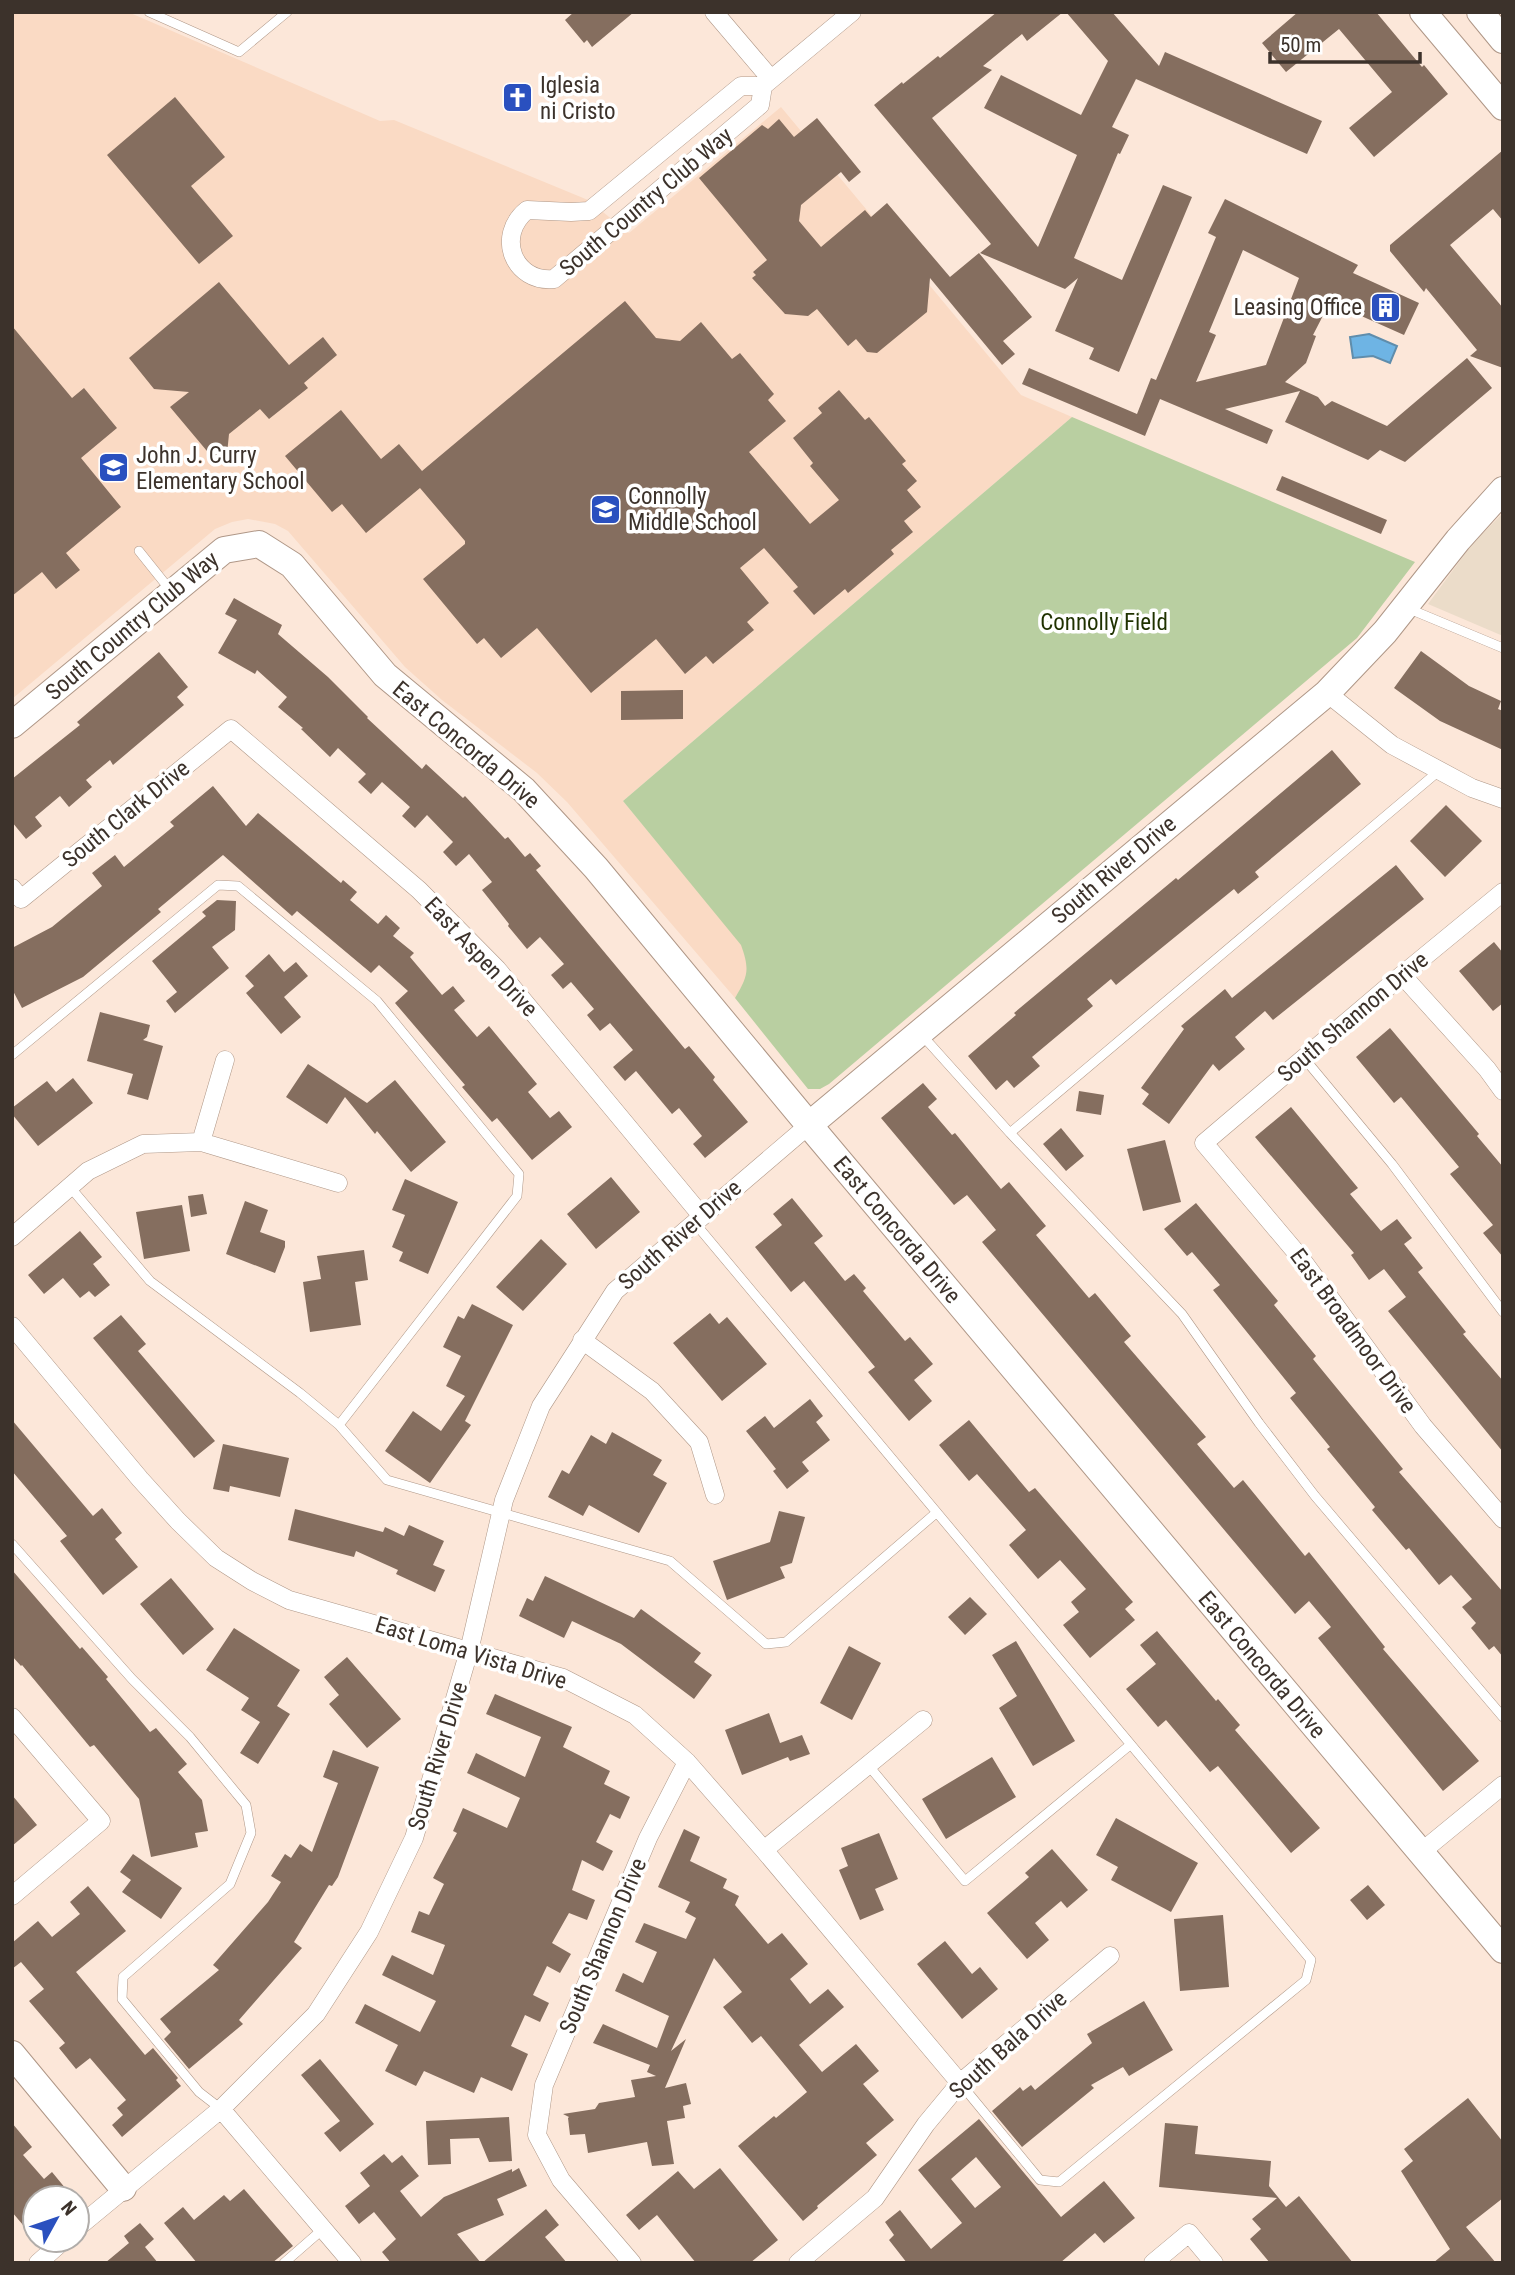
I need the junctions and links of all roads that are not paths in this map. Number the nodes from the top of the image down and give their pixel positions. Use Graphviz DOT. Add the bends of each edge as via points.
graph roads {
  1 [pos="149,12"];
  2 [pos="287,12"];
  3 [pos="714,12"];
  4 [pos="852,12"];
  5 [pos="1423,12"];
  6 [pos="1480,12"];
  7 [pos="1503,40"];
  8 [pos="767,82"];
  9 [pos="1503,107"];
  10 [pos="1503,489"];
  11 [pos="259,544"];
  12 [pos="139,551"];
  13 [pos="172,592"];
  14 [pos="1406,607"];
  15 [pos="1503,648"];
  16 [pos="1327,693"];
  17 [pos="12,725"];
  18 [pos="231,729"];
  19 [pos="1440,770"];
  20 [pos="1503,799"];
  21 [pos="1503,892"];
  22 [pos="17,893"];
  23 [pos="1402,975"];
  24 [pos="920,1032"];
  25 [pos="12,1055"];
  26 [pos="1304,1058"];
  27 [pos="225,1060"];
  28 [pos="1503,1091"];
  29 [pos="809,1125"];
  30 [pos="1010,1133"];
  31 [pos="201,1142"];
  32 [pos="1204,1143"];
  33 [pos="338,1183"];
  34 [pos="70,1187"];
  35 [pos="697,1219"];
  36 [pos="12,1237"];
  37 [pos="1503,1312"];
  38 [pos="12,1326"];
  39 [pos="582,1340"];
  40 [pos="339,1425"];
  41 [pos="715,1495"];
  42 [pos="936,1513"];
  43 [pos="501,1514"];
  44 [pos="1503,1519"];
  45 [pos="12,1544"];
  46 [pos="469,1651"];
  47 [pos="12,1717"];
  48 [pos="1503,1717"];
  49 [pos="923,1720"];
  50 [pos="1130,1745"];
  51 [pos="687,1762"];
  52 [pos="868,1765"];
  53 [pos="1503,1785"];
  54 [pos="764,1850"];
  55 [pos="1420,1853"];
  56 [pos="12,1896"];
  57 [pos="1503,1950"];
  58 [pos="1110,1956"];
  59 [pos="12,2054"];
  60 [pos="960,2083"];
  61 [pos="222,2109"];
  62 [pos="123,2188"];
  63 [pos="91,2216"];
  64 [pos="323,2229"];
  65 [pos="284,2263"];
  66 [pos="352,2263"];
  67 [pos="632,2263"];
  68 [pos="798,2263"];
  69 [pos="1153,2263"];
  70 [pos="1214,2263"];
  1 -- 2 [label="lane" via="239,52"];
  3 -- 8 [label="street"];
  4 -- 8 [label="street, South Country Club Way"];
  5 -- 9 [label="street"];
  6 -- 7 [label="street"];
  8 -- 8 [label="street, South Country Club Way" via="741,86 589,211 527,210 511,231 510,247 518,263 530,276 554,279 760,105"];
  10 -- 14 [label="street, South River Drive"];
  11 -- 13 [label="street, South Country Club Way" via="224,550"];
  11 -- 29 [label="street, East Concorda Drive" via="292,565 385,675 524,790 596,867"];
  12 -- 13 [label="lane"];
  13 -- 17 [label="street, South Country Club Way"];
  14 -- 15 [label="lane"];
  14 -- 16 [label="street, South River Drive"];
  16 -- 19 [label="street" via="1392,745"];
  16 -- 24 [label="street, South River Drive"];
  18 -- 22 [label="street, South Clark Drive"];
  18 -- 35 [label="street, East Aspen Drive" via="419,890 497,969"];
  19 -- 20 [label="street"];
  19 -- 30 [label="lane"];
  21 -- 23 [label="street, South Shannon Drive"];
  23 -- 26 [label="street, South Shannon Drive"];
  23 -- 28 [label="street"];
  24 -- 29 [label="street, South River Drive"];
  24 -- 30 [label="lane"];
  25 -- 40 [label="lane" via="218,885 238,886 377,1001 519,1174 517,1196"];
  26 -- 32 [label="street, South Shannon Drive"];
  26 -- 37 [label="lane" via="1392,1164"];
  27 -- 31 [label="street"];
  29 -- 35 [label="street, South River Drive"];
  29 -- 55 [label="street, East Concorda Drive"];
  30 -- 48 [label="lane" via="1182,1314 1315,1496"];
  31 -- 33 [label="street"];
  31 -- 34 [label="street" via="143,1144 88,1171"];
  32 -- 44 [label="street, East Broadmoor Drive" via="1300,1257 1423,1426"];
  34 -- 36 [label="street"];
  34 -- 40 [label="lane" via="150,1281"];
  35 -- 39 [label="street, South River Drive" via="615,1291"];
  35 -- 42 [label="lane"];
  38 -- 46 [label="street, East Loma Vista Drive" via="140,1479 216,1558 289,1600"];
  39 -- 41 [label="street" via="652,1391 699,1443"];
  39 -- 43 [label="street, South River Drive" via="541,1406"];
  40 -- 43 [label="lane" via="387,1480"];
  42 -- 43 [label="lane" via="786,1642 765,1644 670,1561"];
  42 -- 50 [label="lane"];
  43 -- 46 [label="street, South River Drive"];
  45 -- 61 [label="lane" via="190,1737 246,1805 251,1833 230,1884 123,1977 122,1999 199,2092"];
  46 -- 51 [label="street, East Loma Vista Drive" via="564,1678 635,1715"];
  46 -- 61 [label="street, South River Drive" via="414,1838 369,1932 316,2014"];
  47 -- 56 [label="street" via="101,1821"];
  49 -- 52 [label="street"];
  50 -- 52 [label="lane" via="965,1881"];
  50 -- 60 [label="lane" via="1311,1960 1306,1980 1059,2182 1040,2180"];
  51 -- 54 [label="street, East Loma Vista Drive"];
  51 -- 67 [label="street, South Shannon Drive" via="648,1838 544,2085 537,2135 562,2180"];
  52 -- 54 [label="street"];
  53 -- 55 [label="street"];
  54 -- 60 [label="street, East Loma Vista Drive"];
  55 -- 57 [label="street, East Concorda Drive"];
  58 -- 60 [label="street, South Bala Drive"];
  59 -- 62 [label="street"];
  60 -- 68 [label="street, South Bala Drive" via="875,2198"];
  61 -- 62 [label="street, South River Drive"];
  61 -- 64 [label="street"];
  62 -- 63 [label="street, South River Drive"];
  64 -- 65 [label="lane"];
  64 -- 66 [label="street"];
  69 -- 70 [label="street" via="1189,2233"];
}
